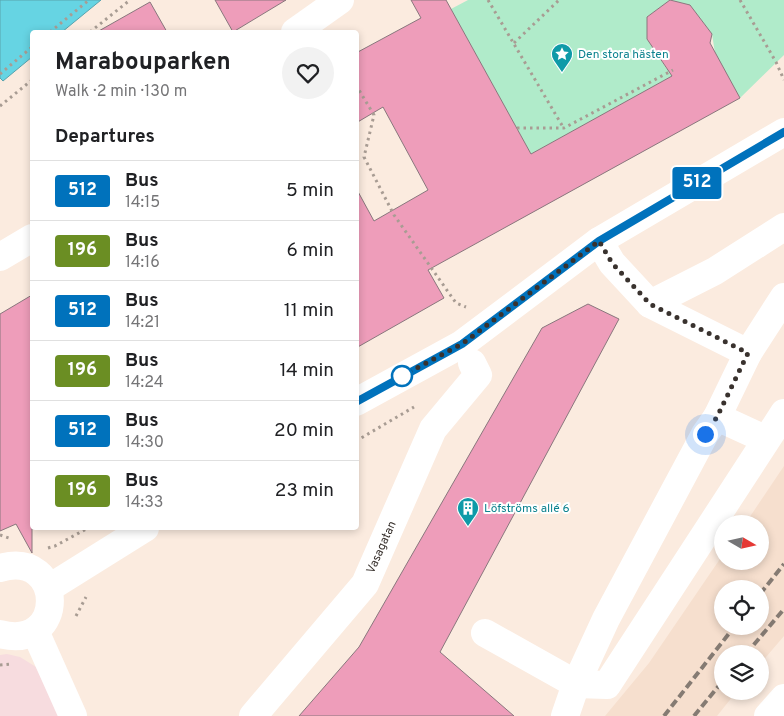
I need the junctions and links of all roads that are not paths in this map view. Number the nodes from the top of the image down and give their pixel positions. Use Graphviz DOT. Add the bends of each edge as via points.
graph roads {
  1 [pos="340,0"];
  2 [pos="298,30"];
  3 [pos="784,132"];
  4 [pos="784,227"];
  5 [pos="30,239"];
  6 [pos="599,241"];
  7 [pos="0,257"];
  8 [pos="784,297"];
  9 [pos="650,304"];
  10 [pos="748,353"];
  11 [pos="472,363"];
  12 [pos="359,400"];
  13 [pos="784,413"];
  14 [pos="717,417"];
  15 [pos="765,439"];
  16 [pos="142,530"];
  17 [pos="0,568"];
  18 [pos="49,588"];
  19 [pos="35,631"];
  20 [pos="485,633"];
  21 [pos="0,634"];
  22 [pos="576,684"];
  23 [pos="784,698"];
  24 [pos="73,716"];
  25 [pos="253,716"];
  26 [pos="565,716"];
  27 [pos="768,716"];
  1 -- 2 [label="street"];
  3 -- 6 [label="street"];
  4 -- 9 [label="street" via="715,271"];
  5 -- 7 [label="street"];
  6 -- 9 [label="street" via="612,263"];
  6 -- 12 [label="street" via="462,344"];
  8 -- 10 [label="street"];
  9 -- 10 [label="street"];
  10 -- 14 [label="street"];
  11 -- 25 [label="street, Vasagatan" via="478,375 433,429 365,584"];
  13 -- 15 [label="street"];
  14 -- 15 [label="street"];
  14 -- 22 [label="street" via="637,558"];
  15 -- 22 [label="street" via="607,685"];
  16 -- 18 [label="street"];
  17 -- 18 [label="street" via="11,565 34,570"];
  18 -- 19 [label="street" via="49,612"];
  19 -- 21 [label="street" via="24,636"];
  19 -- 24 [label="street"];
  20 -- 22 [label="street"];
  22 -- 26 [label="street"];
  23 -- 27 [label="street"];
}
